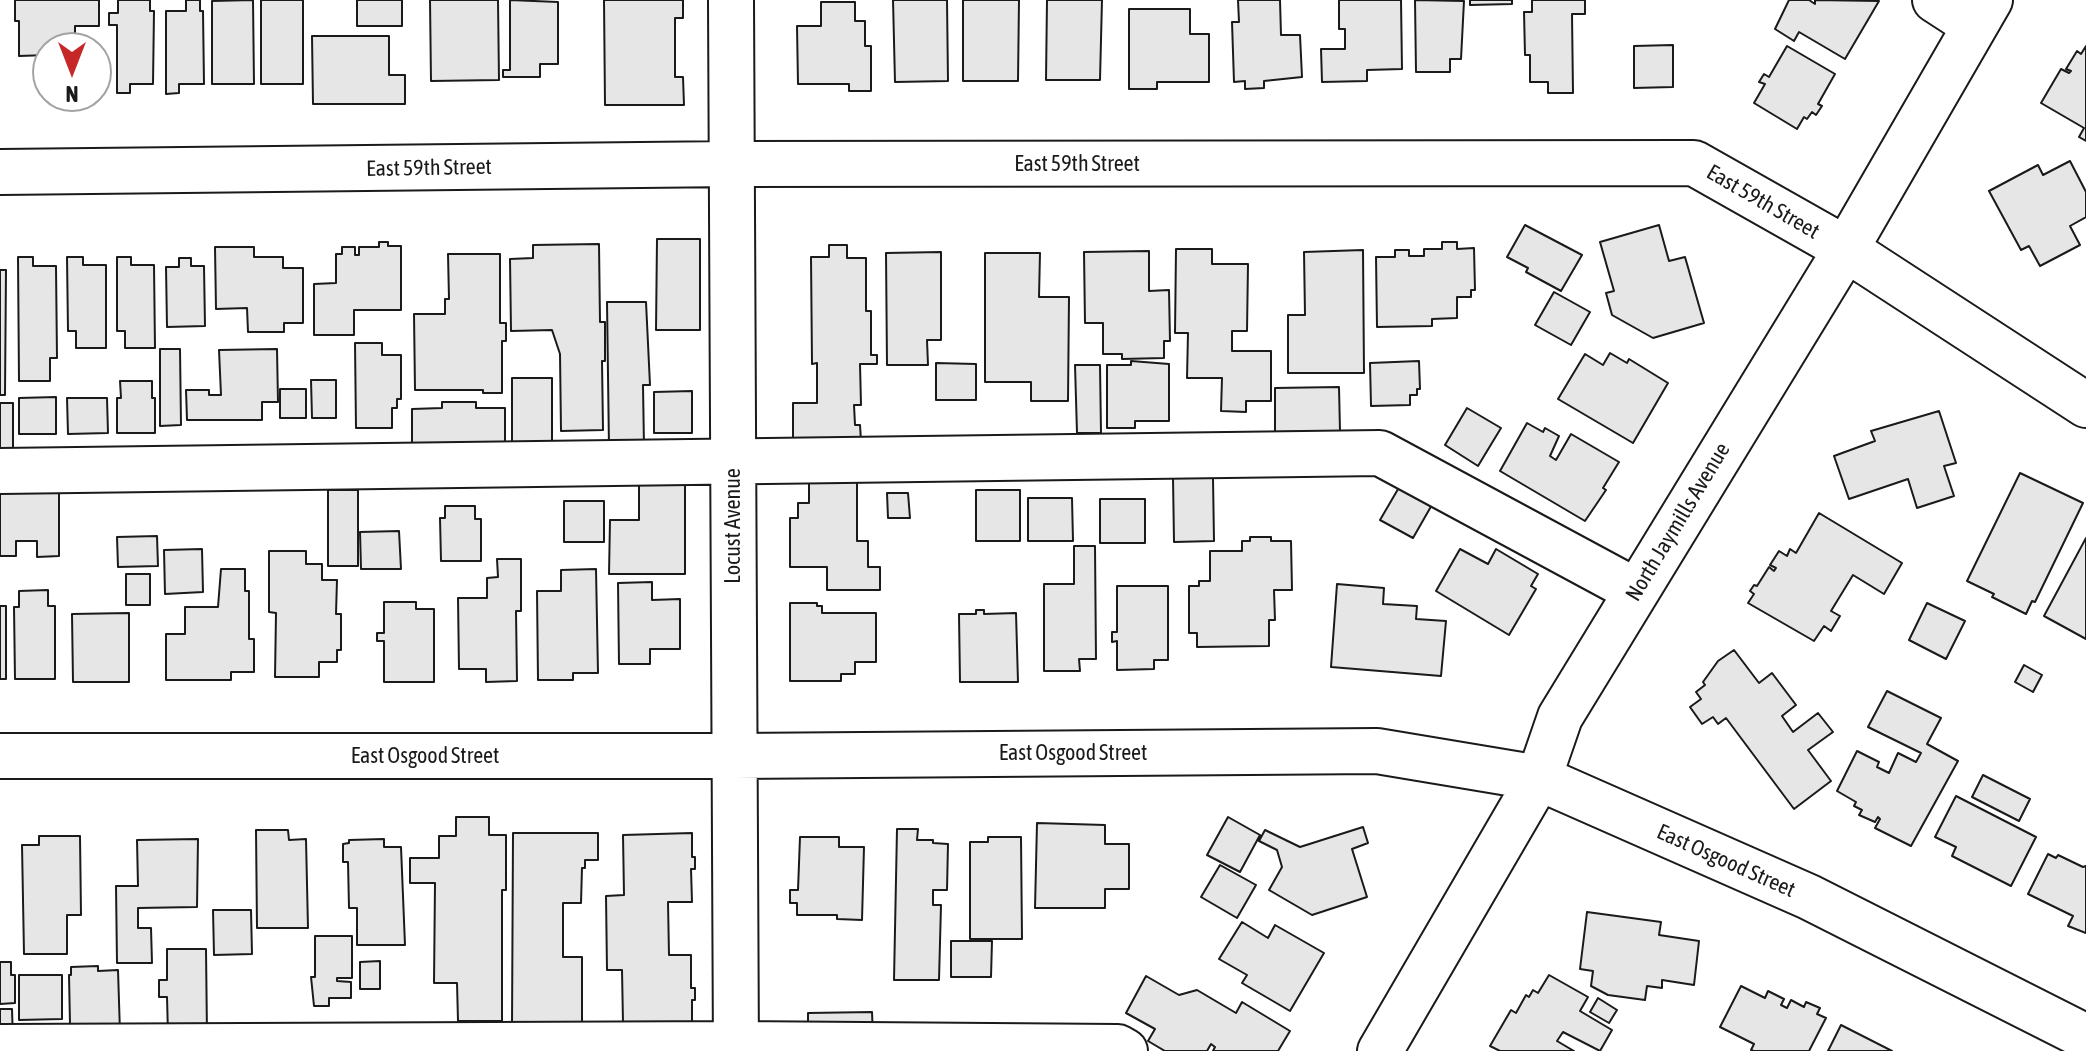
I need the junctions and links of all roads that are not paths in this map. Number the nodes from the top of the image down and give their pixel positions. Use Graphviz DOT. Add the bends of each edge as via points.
graph roads {
  1 [pos="731,0"];
  2 [pos="1935,0"];
  3 [pos="1983,13"];
  4 [pos="732,164"];
  5 [pos="0,172"];
  6 [pos="1846,249"];
  7 [pos="2086,405"];
  8 [pos="733,463"];
  9 [pos="0,471"];
  10 [pos="1636,591"];
  11 [pos="0,756"];
  12 [pos="735,756"];
  13 [pos="1539,778"];
  14 [pos="2086,1037"];
  15 [pos="0,1047"];
  16 [pos="736,1048"];
  17 [pos="1125,1051"];
  18 [pos="1380,1051"];
  1 -- 4 [label="street, Locust Avenue"];
  2 -- 3 [label="street"];
  3 -- 6 [label="street, North Jaymills Avenue"];
  4 -- 5 [label="street, East 59th Street"];
  4 -- 6 [label="street, East 59th Street" via="1694,163"];
  4 -- 8 [label="street, Locust Avenue"];
  6 -- 7 [label="street, East 59th Street"];
  6 -- 10 [label="street, North Jaymills Avenue"];
  8 -- 9 [label="street"];
  8 -- 10 [label="street" via="1380,453"];
  8 -- 12 [label="street, Locust Avenue"];
  10 -- 13 [label="street, North Jaymills Avenue" via="1560,717"];
  11 -- 12 [label="street, East Osgood Street"];
  12 -- 13 [label="street, East Osgood Street" via="1377,751"];
  12 -- 16 [label="street, Locust Avenue"];
  13 -- 14 [label="street, East Osgood Street" via="1809,897"];
  13 -- 18 [label="street, North Jaymills Avenue"];
  15 -- 16 [label="street"];
  16 -- 17 [label="street"];
}
